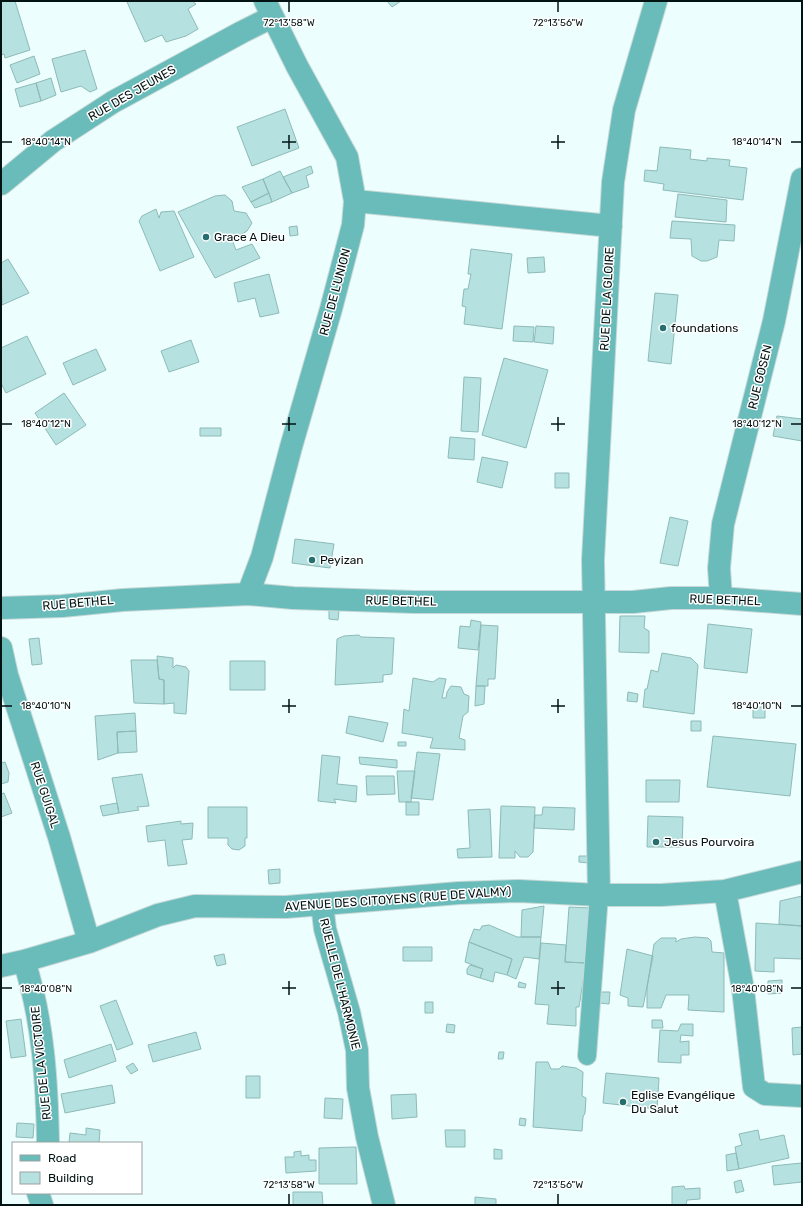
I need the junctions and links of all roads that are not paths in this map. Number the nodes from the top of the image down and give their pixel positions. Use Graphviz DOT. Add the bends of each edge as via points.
graph roads {
  1 [pos="656,1"];
  2 [pos="269,9"];
  3 [pos="802,179"];
  4 [pos="1,184"];
  5 [pos="355,201"];
  6 [pos="611,226"];
  7 [pos="248,594"];
  8 [pos="720,598"];
  9 [pos="2,602"];
  10 [pos="594,602"];
  11 [pos="802,604"];
  12 [pos="1,648"];
  13 [pos="802,872"];
  14 [pos="725,891"];
  15 [pos="598,895"];
  16 [pos="322,904"];
  17 [pos="89,942"];
  18 [pos="24,961"];
  19 [pos="1,966"];
  20 [pos="587,1056"];
  21 [pos="802,1096"];
  22 [pos="48,1142"];
  23 [pos="38,1194"];
  24 [pos="42,1205"];
  25 [pos="384,1205"];
  1 -- 6 [label="street, RUE DE LA GLOIRE" via="624,110 613,182"];
  2 -- 4 [label="street, RUE DES JEUNES" via="242,32 114,102 53,141"];
  2 -- 5 [label="street, RUE DE L'UNION" via="347,157"];
  3 -- 8 [label="street, RUE GOSEN" via="774,321 723,524 719,568"];
  5 -- 6 [label="street"];
  5 -- 7 [label="street, RUE DE L'UNION" via="353,225 331,310 262,557"];
  6 -- 10 [label="street, RUE DE LA GLOIRE" via="593,560"];
  7 -- 9 [label="street, RUE BETHEL" via="123,600 62,606"];
  7 -- 10 [label="street, RUE BETHEL" via="414,602"];
  8 -- 10 [label="street, RUE BETHEL"];
  8 -- 11 [label="street, RUE BETHEL"];
  10 -- 15 [label="street, RUE DE LA GLOIRE"];
  12 -- 17 [label="street, RUE GUIGAL"];
  13 -- 14 [label="street, AVENUE DES CITOYENS (RUE DE VALMY)"];
  14 -- 15 [label="street, AVENUE DES CITOYENS (RUE DE VALMY)"];
  14 -- 21 [label="street" via="743,989 754,1087 765,1094"];
  15 -- 16 [label="street, AVENUE DES CITOYENS (RUE DE VALMY)" via="519,891"];
  15 -- 20 [label="lane"];
  16 -- 17 [label="street, AVENUE DES CITOYENS (RUE DE VALMY)" via="286,907 195,906 158,915"];
  16 -- 25 [label="street, RUELLE DE L'HARMONIE" via="325,929 357,1050 358,1088"];
  17 -- 18 [label="street, AVENUE DES CITOYENS (RUE DE VALMY)"];
  18 -- 19 [label="street, AVENUE DES CITOYENS (RUE DE VALMY)"];
  18 -- 22 [label="street, RUE DE LA VICTOIRE" via="33,987 41,1041"];
  23 -- 24 [label="street"];
}
